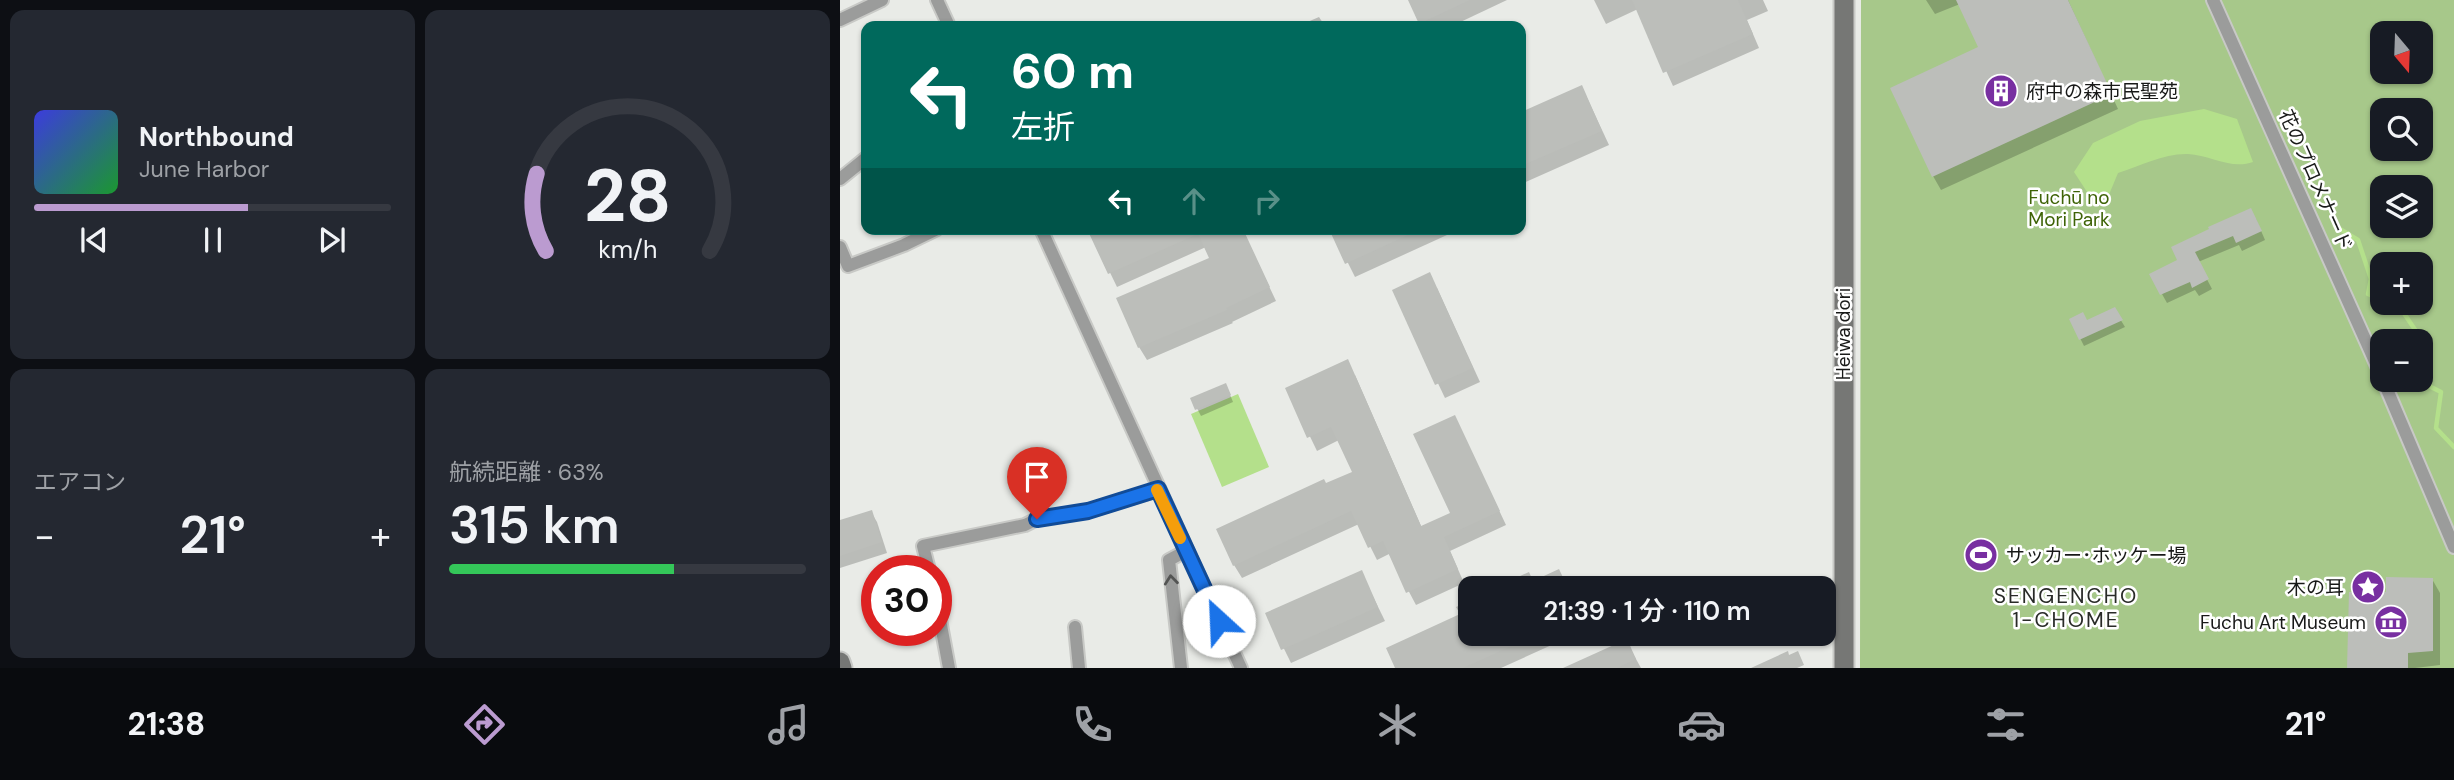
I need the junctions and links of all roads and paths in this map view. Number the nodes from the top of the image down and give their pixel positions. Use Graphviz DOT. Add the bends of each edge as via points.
graph roads {
  1 [pos="882,0"];
  2 [pos="937,0"];
  3 [pos="1844,0"];
  4 [pos="2213,0"];
  5 [pos="840,20"];
  6 [pos="947,21"];
  7 [pos="861,162"];
  8 [pos="840,179"];
  9 [pos="925,235"];
  10 [pos="1044,235"];
  11 [pos="840,247"];
  12 [pos="2370,351"];
  13 [pos="2388,392"];
  14 [pos="1158,489"];
  15 [pos="2454,547"];
  16 [pos="1186,551"];
  17 [pos="925,555"];
  18 [pos="1075,627"];
  19 [pos="946,646"];
  20 [pos="840,662"];
  21 [pos="842,668"];
  22 [pos="950,668"];
  23 [pos="1079,668"];
  24 [pos="1181,668"];
  25 [pos="1241,668"];
  26 [pos="1844,668"];
  1 -- 5 [label="street"];
  2 -- 6 [label="street"];
  3 -- 26 [label="street, Heiwa dori"];
  4 -- 12 [label="street, 花のプロメナード"];
  7 -- 8 [label="street"];
  9 -- 11 [label="street" via="848,266"];
  10 -- 14 [label="street"];
  13 -- 15 [label="street, 花のプロメナード"];
  14 -- 16 [label="street"];
  14 -- 17 [label="street" via="1088,511 923,546"];
  24 -- 16 [label="street, one-way" via="1169,560"];
  16 -- 25 [label="street"];
  18 -- 23 [label="street"];
  19 -- 22 [label="street"];
  20 -- 21 [label="street"];
}
